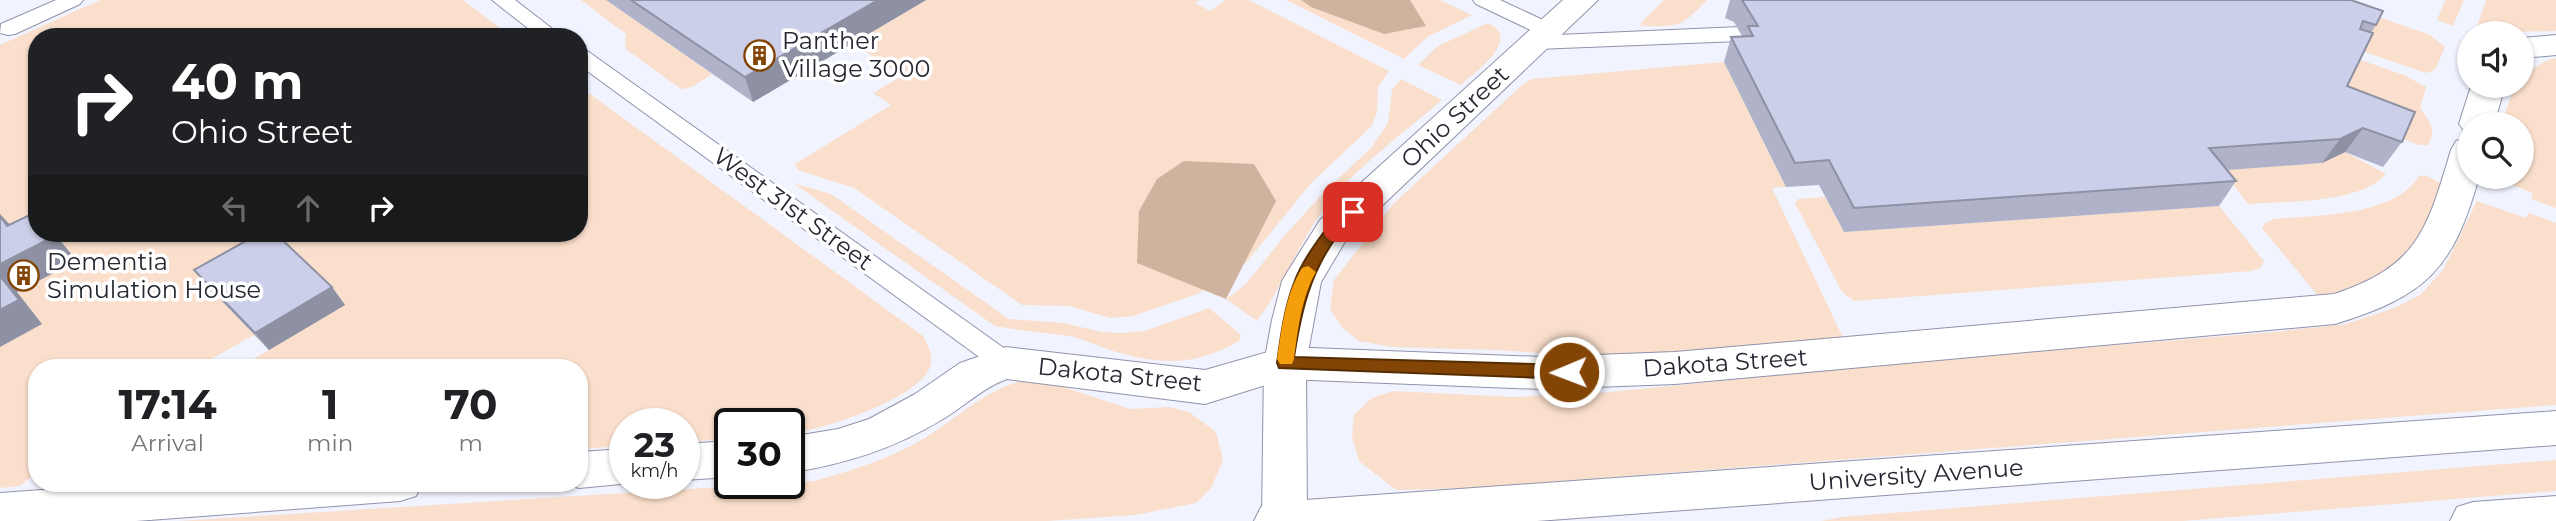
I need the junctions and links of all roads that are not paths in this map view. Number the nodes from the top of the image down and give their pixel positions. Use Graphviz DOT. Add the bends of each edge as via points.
graph roads {
  1 [pos="74,0"];
  2 [pos="502,0"];
  3 [pos="1483,0"];
  4 [pos="1583,0"];
  5 [pos="541,28"];
  6 [pos="8,29"];
  7 [pos="1740,34"];
  8 [pos="1543,36"];
  9 [pos="2556,45"];
  10 [pos="2534,47"];
  11 [pos="588,61"];
  12 [pos="2457,186"];
  13 [pos="1006,363"];
  14 [pos="1285,363"];
  15 [pos="2556,428"];
  16 [pos="805,452"];
  17 [pos="609,468"];
  18 [pos="588,469"];
  19 [pos="276,492"];
  20 [pos="0,512"];
  21 [pos="2556,514"];
  22 [pos="1284,520"];
  23 [pos="1277,521"];
  24 [pos="2473,521"];
  1 -- 6 [label="lane"];
  2 -- 5 [label="lane"];
  3 -- 8 [label="lane"];
  4 -- 8 [label="street, Ohio Street"];
  7 -- 8 [label="lane"];
  8 -- 14 [label="street, Ohio Street" via="1333,230 1302,281"];
  9 -- 10 [label="street"];
  11 -- 13 [label="lane, West 31st Street"];
  12 -- 14 [label="street, Dakota Street" via="2439,240 2413,274 2367,300 2335,309 1675,368 1542,373"];
  13 -- 14 [label="street, Dakota Street" via="1205,387"];
  13 -- 16 [label="street, Dakota Street" via="975,373 883,432"];
  14 -- 22 [label="street, Ohio Street"];
  15 -- 22 [label="street, University Avenue"];
  17 -- 18 [label="street"];
  19 -- 20 [label="street"];
  21 -- 24 [label="street"];
  22 -- 23 [label="street, University Avenue"];
}
